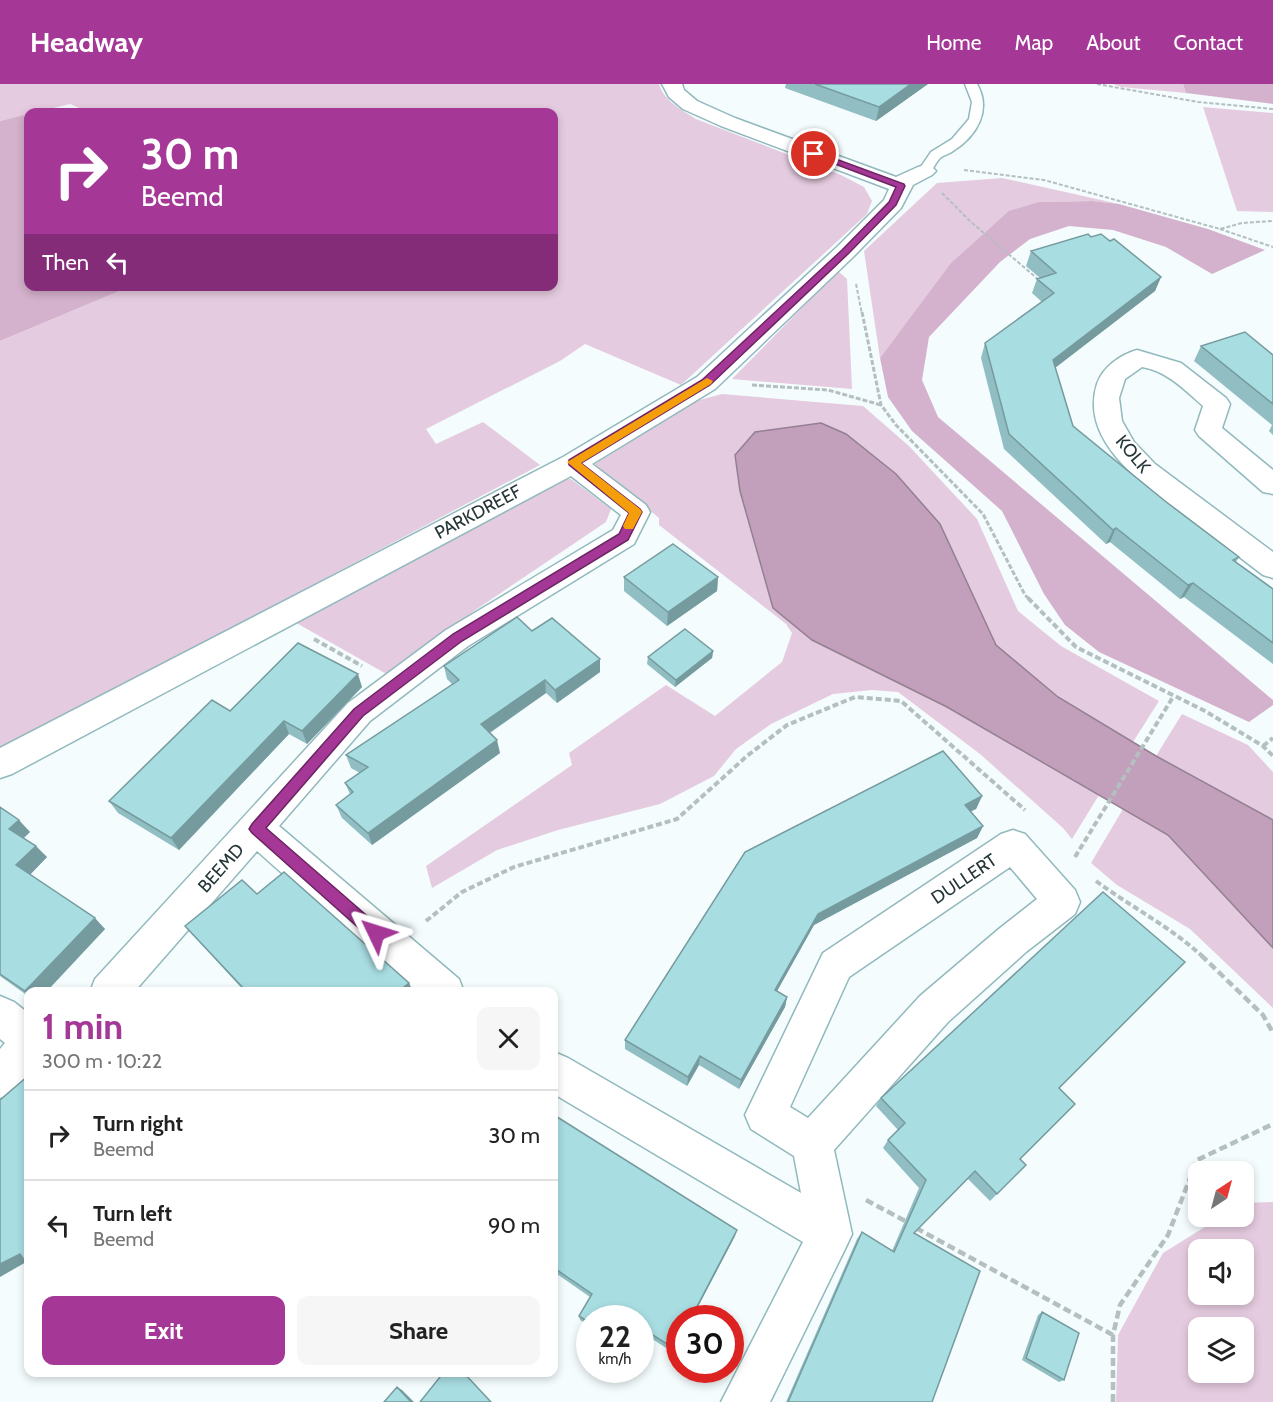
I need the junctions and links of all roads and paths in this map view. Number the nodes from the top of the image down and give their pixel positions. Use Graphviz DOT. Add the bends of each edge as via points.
graph roads {
  1 [pos="672,84"];
  2 [pos="971,84"];
  3 [pos="1097,84"];
  4 [pos="1273,109"];
  5 [pos="925,171"];
  6 [pos="901,186"];
  7 [pos="1273,221"];
  8 [pos="1220,229"];
  9 [pos="1273,247"];
  10 [pos="845,252"];
  11 [pos="1042,283"];
  12 [pos="706,383"];
  13 [pos="881,405"];
  14 [pos="573,462"];
  15 [pos="1273,485"];
  16 [pos="1273,567"];
  17 [pos="277,617"];
  18 [pos="394,685"];
  19 [pos="1173,697"];
  20 [pos="1273,738"];
  21 [pos="1263,746"];
  22 [pos="1273,756"];
  23 [pos="0,765"];
  24 [pos="1026,811"];
  25 [pos="257,829"];
  26 [pos="1065,853"];
  27 [pos="1091,876"];
  28 [pos="393,948"];
  29 [pos="114,987"];
  30 [pos="440,987"];
  31 [pos="0,1015"];
  32 [pos="1273,1033"];
  33 [pos="24,1035"];
  34 [pos="24,1051"];
  35 [pos="558,1074"];
  36 [pos="0,1078"];
  37 [pos="1273,1124"];
  38 [pos="815,1159"];
  39 [pos="830,1234"];
  40 [pos="1113,1335"];
  41 [pos="744,1402"];
  42 [pos="1113,1402"];
  1 -- 6 [label="street" via="690,105"];
  2 -- 5 [label="lane" via="980,104 977,119 949,148 936,155"];
  3 -- 4 [label="path" via="1198,102"];
  5 -- 6 [label="street, PARKDREEF" via="908,178"];
  5 -- 8 [label="path" via="981,171 1044,180"];
  5 -- 11 [label="path" via="948,201"];
  6 -- 10 [label="street, PARKDREEF" via="893,203"];
  7 -- 8 [label="path"];
  8 -- 9 [label="path"];
  10 -- 12 [label="street, PARKDREEF"];
  10 -- 13 [label="path" via="853,269"];
  12 -- 13 [label="path" via="828,390"];
  12 -- 14 [label="street, PARKDREEF"];
  13 -- 19 [label="path" via="983,514 1025,595 1076,647"];
  14 -- 17 [label="street, PARKDREEF"];
  14 -- 18 [label="street, BEEMD" via="636,512 624,537 457,638"];
  15 -- 16 [label="street, KOLK" via="1208,430 1217,404 1176,370 1159,361 1137,358 1113,375 1106,398 1109,421 1123,447 1145,471"];
  17 -- 18 [label="path"];
  17 -- 23 [label="street, PARKDREEF"];
  18 -- 25 [label="street, BEEMD" via="359,712"];
  19 -- 21 [label="path" via="1205,711"];
  19 -- 26 [label="path" via="1072,862"];
  20 -- 21 [label="path"];
  21 -- 22 [label="path"];
  24 -- 28 [label="path" via="901,701 855,697 787,725 677,819 514,867 462,892"];
  25 -- 28 [label="street"];
  25 -- 29 [label="street, BEEMD"];
  27 -- 32 [label="path" via="1128,905 1182,937 1263,1015"];
  28 -- 30 [label="street"];
  31 -- 33 [label="street"];
  34 -- 36 [label="street"];
  35 -- 39 [label="street"];
  37 -- 40 [label="path" via="1197,1160 1168,1235 1120,1305"];
  38 -- 38 [label="street, DULLERT" via="765,1115 836,965 1013,845 1062,902 934,1009"];
  38 -- 39 [label="street"];
  38 -- 40 [label="path"];
  39 -- 41 [label="street"];
  40 -- 42 [label="path"];
}
